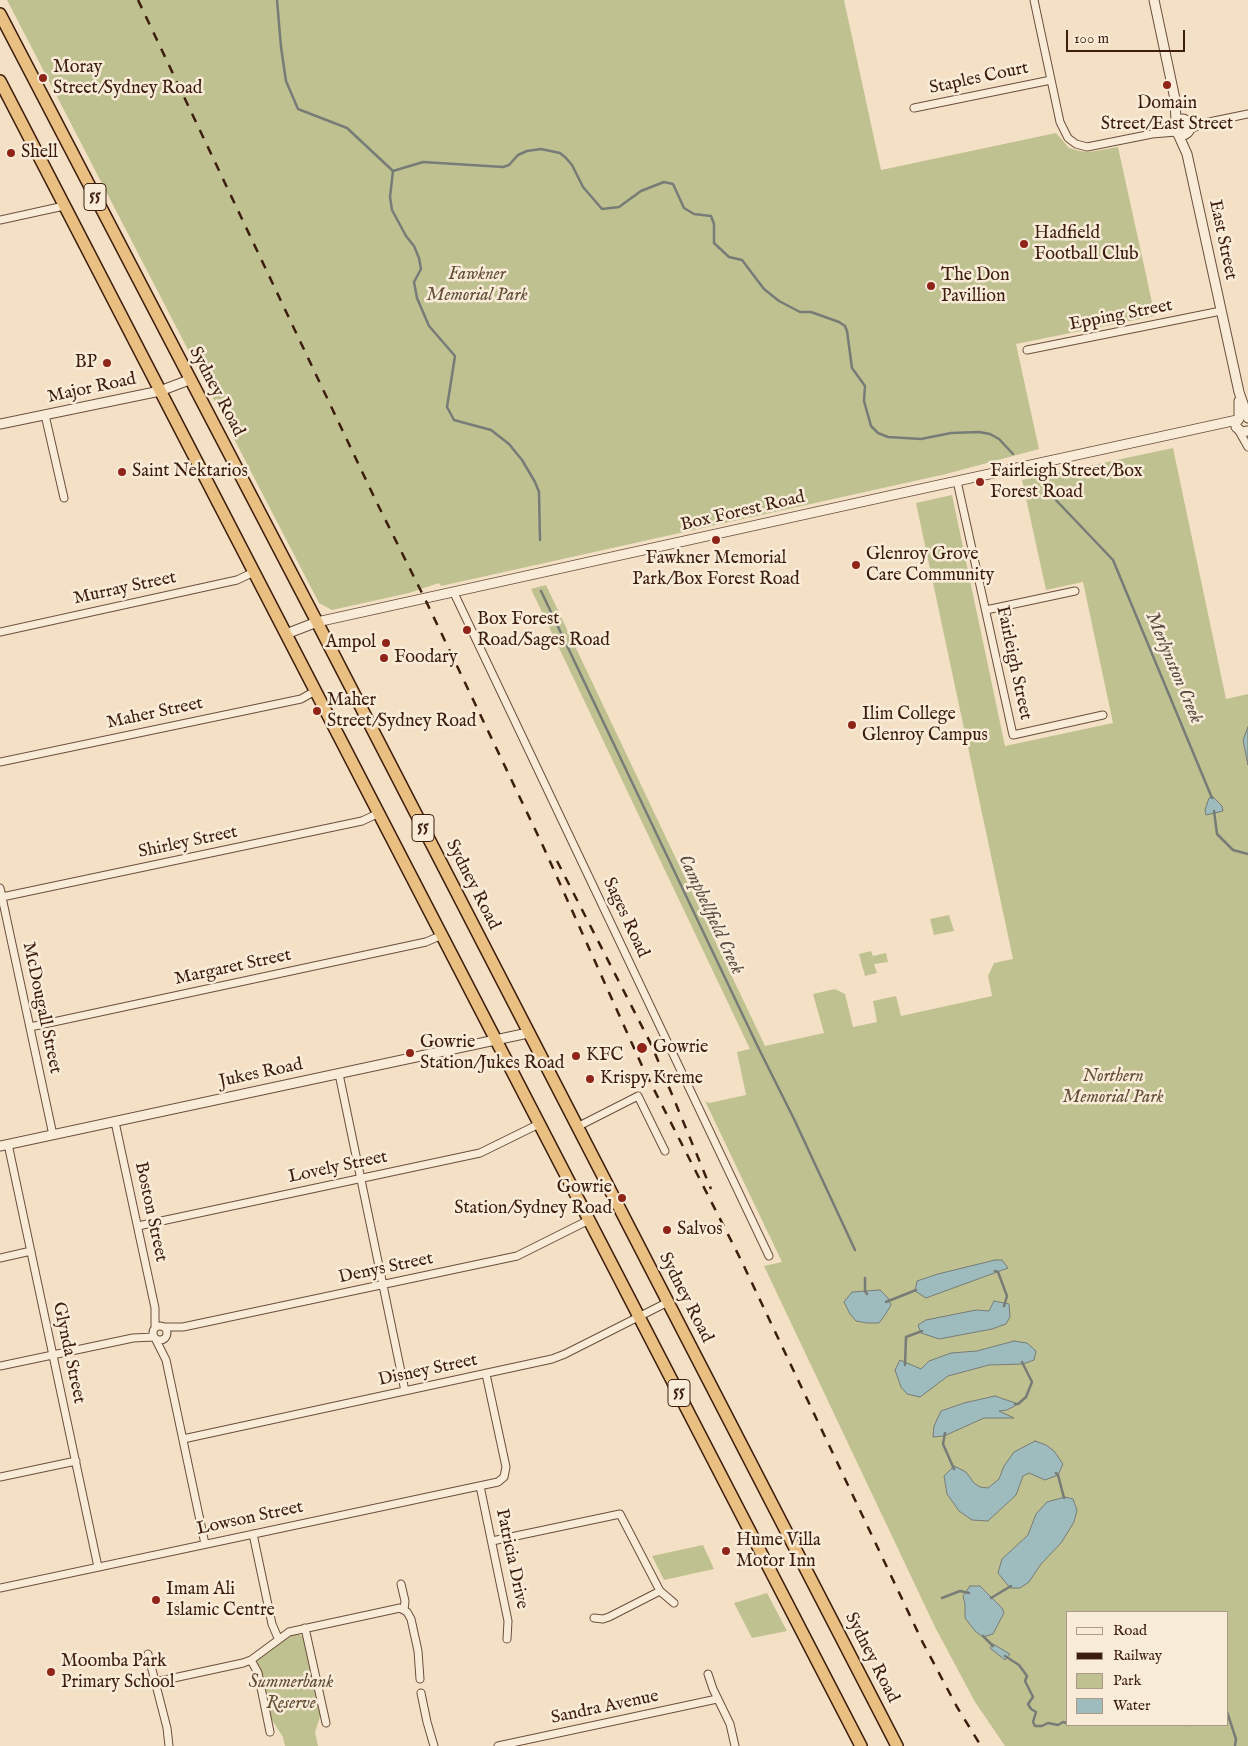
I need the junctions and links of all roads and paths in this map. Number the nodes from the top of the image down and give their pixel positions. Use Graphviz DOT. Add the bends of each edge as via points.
graph roads {
  1 [pos="1034,0"];
  2 [pos="1154,0"];
  3 [pos="0,14"];
  4 [pos="1051,80"];
  5 [pos="0,81"];
  6 [pos="3,92"];
  7 [pos="914,108"];
  8 [pos="1248,114"];
  9 [pos="1181,127"];
  10 [pos="64,206"];
  11 [pos="0,220"];
  12 [pos="1221,311"];
  13 [pos="1027,350"];
  14 [pos="190,380"];
  15 [pos="160,391"];
  16 [pos="45,415"];
  17 [pos="0,424"];
  18 [pos="1242,424"];
  19 [pos="1248,447"];
  20 [pos="957,481"];
  21 [pos="64,498"];
  22 [pos="254,572"];
  23 [pos="1075,591"];
  24 [pos="454,593"];
  25 [pos="986,610"];
  26 [pos="317,622"];
  27 [pos="0,632"];
  28 [pos="286,634"];
  29 [pos="315,691"];
  30 [pos="1104,715"];
  31 [pos="0,762"];
  32 [pos="379,813"];
  33 [pos="0,888"];
  34 [pos="2,897"];
  35 [pos="442,935"];
  36 [pos="30,1027"];
  37 [pos="528,1033"];
  38 [pos="496,1040"];
  39 [pos="339,1074"];
  40 [pos="115,1122"];
  41 [pos="539,1124"];
  42 [pos="577,1127"];
  43 [pos="53,1135"];
  44 [pos="4,1145"];
  45 [pos="665,1151"];
  46 [pos="360,1179"];
  47 [pos="589,1220"];
  48 [pos="138,1226"];
  49 [pos="31,1251"];
  50 [pos="769,1256"];
  51 [pos="0,1258"];
  52 [pos="382,1285"];
  53 [pos="668,1302"];
  54 [pos="155,1308"];
  55 [pos="639,1316"];
  56 [pos="164,1327"];
  57 [pos="183,1327"];
  58 [pos="155,1328"];
  59 [pos="155,1337"];
  60 [pos="165,1337"];
  61 [pos="133,1338"];
  62 [pos="53,1355"];
  63 [pos="166,1360"];
  64 [pos="0,1366"];
  65 [pos="486,1374"];
  66 [pos="405,1391"];
  67 [pos="183,1439"];
  68 [pos="76,1461"];
  69 [pos="0,1477"];
  70 [pos="480,1486"];
  71 [pos="253,1534"];
  72 [pos="492,1542"];
  73 [pos="205,1544"];
  74 [pos="98,1567"];
  75 [pos="401,1584"];
  76 [pos="0,1588"];
  77 [pos="660,1591"];
  78 [pos="674,1604"];
  79 [pos="404,1610"];
  80 [pos="594,1618"];
  81 [pos="305,1628"];
  82 [pos="278,1638"];
  83 [pos="508,1639"];
  84 [pos="148,1654"];
  85 [pos="251,1660"];
  86 [pos="708,1674"];
  87 [pos="420,1679"];
  88 [pos="155,1682"];
  89 [pos="422,1693"];
  90 [pos="718,1700"];
  91 [pos="326,1723"];
  92 [pos="270,1732"];
  93 [pos="169,1746"];
  94 [pos="434,1746"];
  95 [pos="498,1746"];
  96 [pos="735,1746"];
  97 [pos="861,1746"];
  98 [pos="897,1746"];
  1 -- 4 [label="street"];
  2 -- 9 [label="street, East Street"];
  3 -- 14 [label="highway, Sydney Road / 55"];
  4 -- 7 [label="street, Staples Court"];
  4 -- 9 [label="street" via="1063,130 1076,144 1093,146"];
  5 -- 6 [label="highway, 55"];
  6 -- 10 [label="highway, 55"];
  8 -- 9 [label="street"];
  9 -- 12 [label="street, East Street"];
  10 -- 11 [label="street"];
  10 -- 15 [label="highway, 55"];
  12 -- 13 [label="street, Epping Street"];
  12 -- 18 [label="street, East Street" via="1239,392"];
  14 -- 15 [label="street, Major Road"];
  14 -- 26 [label="highway, Sydney Road / 55"];
  15 -- 16 [label="street, Major Road"];
  15 -- 22 [label="highway, 55"];
  16 -- 17 [label="street, Major Road"];
  16 -- 21 [label="street"];
  18 -- 19 [label="street"];
  18 -- 20 [label="street, Box Forest Road" via="1209,427"];
  20 -- 24 [label="street, Box Forest Road"];
  20 -- 25 [label="street, Fairleigh Street"];
  22 -- 27 [label="street, Murray Street" via="237,580"];
  22 -- 28 [label="highway, 55"];
  23 -- 25 [label="street"];
  24 -- 26 [label="street, Box Forest Road"];
  24 -- 50 [label="street, Sages Road"];
  25 -- 30 [label="street, Fairleigh Street" via="1013,735"];
  26 -- 28 [label="street, Box Forest Road"];
  26 -- 37 [label="highway, Sydney Road / 55"];
  28 -- 29 [label="highway, 55"];
  29 -- 31 [label="street, Maher Street" via="301,699"];
  29 -- 32 [label="highway, 55"];
  32 -- 34 [label="street, Shirley Street" via="362,821"];
  32 -- 35 [label="highway, 55"];
  33 -- 34 [label="street, McDougall Street"];
  34 -- 36 [label="street, McDougall Street"];
  35 -- 36 [label="street, Margaret Street" via="426,942"];
  35 -- 38 [label="highway, 55"];
  36 -- 43 [label="street, McDougall Street"];
  37 -- 38 [label="street, Jukes Road"];
  37 -- 42 [label="highway, Sydney Road / 55"];
  38 -- 39 [label="street, Jukes Road"];
  38 -- 41 [label="highway, 55"];
  39 -- 40 [label="street, Jukes Road"];
  39 -- 46 [label="street"];
  40 -- 43 [label="street, Jukes Road"];
  40 -- 48 [label="street, Boston Street"];
  41 -- 46 [label="street, Lovely Street" via="480,1153"];
  41 -- 47 [label="highway, 55"];
  42 -- 45 [label="street" via="638,1096"];
  42 -- 53 [label="highway, Sydney Road / 55"];
  43 -- 44 [label="street, Jukes Road"];
  44 -- 49 [label="street, Glynda Street"];
  46 -- 48 [label="street, Lovely Street"];
  46 -- 52 [label="street"];
  47 -- 52 [label="street, Denys Street" via="521,1255"];
  47 -- 55 [label="highway, 55"];
  48 -- 54 [label="street, Boston Street"];
  49 -- 51 [label="street"];
  49 -- 62 [label="street, Glynda Street"];
  52 -- 57 [label="street, Denys Street"];
  52 -- 66 [label="street"];
  53 -- 55 [label="street, Disney Street"];
  53 -- 98 [label="highway, Sydney Road / 55"];
  54 -- 56 [label="street, Boston Street"];
  54 -- 58 [label="street, Boston Street"];
  55 -- 65 [label="street, Disney Street" via="558,1357"];
  55 -- 97 [label="highway, 55"];
  56 -- 57 [label="street, Denys Street"];
  56 -- 58 [label="street"];
  56 -- 60 [label="street"];
  57 -- 60 [label="street, Denys Street"];
  58 -- 59 [label="street"];
  58 -- 61 [label="street"];
  59 -- 60 [label="street" via="161,1340"];
  59 -- 61 [label="street"];
  59 -- 63 [label="street"];
  60 -- 63 [label="street"];
  61 -- 62 [label="street"];
  62 -- 64 [label="street"];
  62 -- 68 [label="street, Glynda Street"];
  63 -- 67 [label="street"];
  65 -- 66 [label="street, Disney Street"];
  65 -- 70 [label="street, Lowson Street" via="506,1467 504,1477 498,1482"];
  66 -- 67 [label="street, Disney Street"];
  67 -- 73 [label="street"];
  68 -- 69 [label="street"];
  68 -- 74 [label="street, Glynda Street"];
  70 -- 71 [label="street, Lowson Street"];
  70 -- 72 [label="street, Patricia Drive"];
  71 -- 73 [label="street, Lowson Street"];
  71 -- 82 [label="street" via="272,1624"];
  72 -- 77 [label="street" via="620,1514"];
  72 -- 83 [label="street, Patricia Drive" via="508,1621"];
  73 -- 74 [label="street, Lowson Street"];
  74 -- 76 [label="street, Lowson Street"];
  75 -- 79 [label="street"];
  77 -- 78 [label="street"];
  77 -- 80 [label="street" via="609,1617"];
  79 -- 81 [label="street"];
  79 -- 87 [label="street" via="409,1615 415,1637"];
  81 -- 82 [label="street"];
  81 -- 91 [label="street"];
  82 -- 85 [label="street"];
  84 -- 88 [label="street"];
  85 -- 88 [label="street"];
  85 -- 92 [label="street" via="258,1673"];
  86 -- 90 [label="street"];
  88 -- 93 [label="street"];
  89 -- 94 [label="street"];
  90 -- 95 [label="street, Sandra Avenue"];
  90 -- 96 [label="street" via="730,1724"];
}
